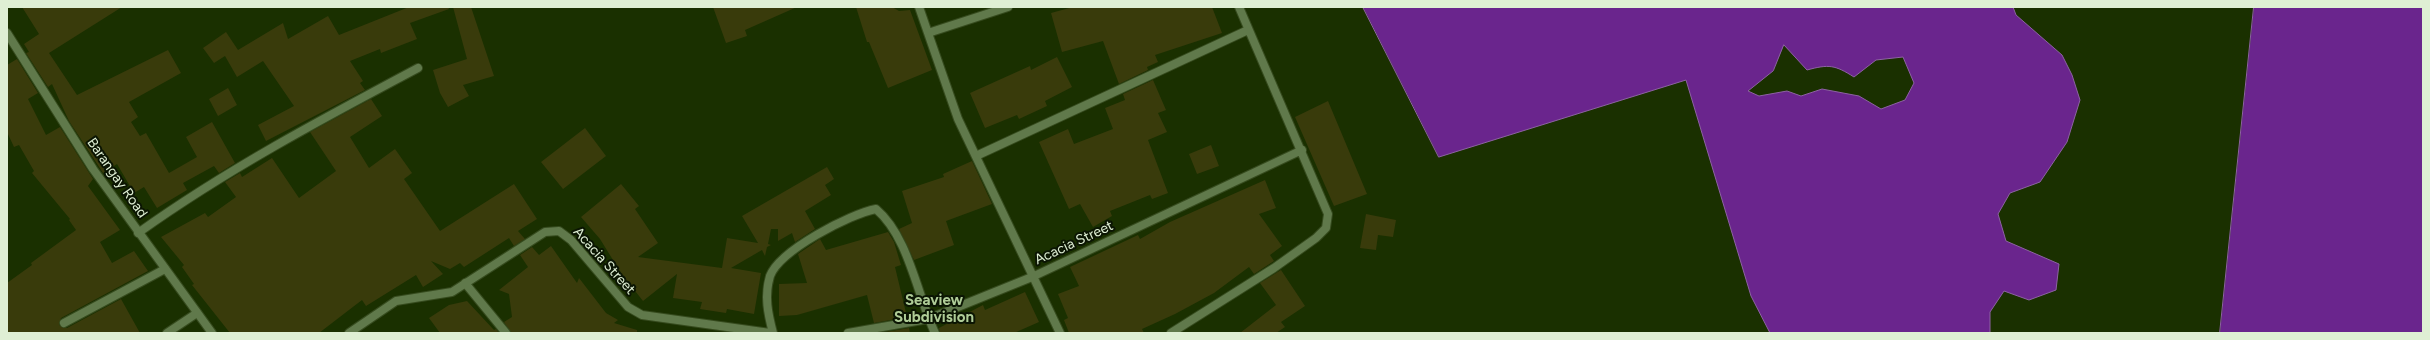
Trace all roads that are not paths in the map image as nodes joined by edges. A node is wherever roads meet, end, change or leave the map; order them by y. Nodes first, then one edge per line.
1 (919, 7) edge
2 (1008, 7) edge
3 (1239, 7) edge
4 (1248, 30) junction
5 (7, 33) edge
6 (928, 33) junction
7 (418, 68) dead end
8 (1302, 150) junction
9 (976, 156) junction
10 (138, 232) junction
11 (165, 269) junction
12 (1032, 277) junction
13 (465, 283) junction
14 (197, 312) junction
15 (928, 319) junction
16 (64, 324) dead end
17 (167, 333) edge
18 (212, 333) edge
19 (349, 333) edge
20 (506, 333) edge
21 (770, 333) edge
22 (773, 333) edge
23 (848, 333) edge
24 (935, 333) edge
25 (1060, 333) edge
26 (1171, 333) edge

1 - 6 street
2 - 6 street
3 - 4 street
4 - 8 street
4 - 9 street
5 - 10 street, Barangay Road
6 - 9 street
7 - 10 street
8 - 12 street, Acacia Street
8 - 26 street
9 - 12 street
10 - 11 street, Barangay Road
11 - 14 street, Barangay Road
11 - 16 street
12 - 15 street, Acacia Street
12 - 25 street
13 - 19 street, Acacia Street
13 - 20 street
13 - 21 street, Acacia Street
14 - 17 street
14 - 18 street, Barangay Road
15 - 22 street
15 - 23 street, Acacia Street
15 - 24 street

